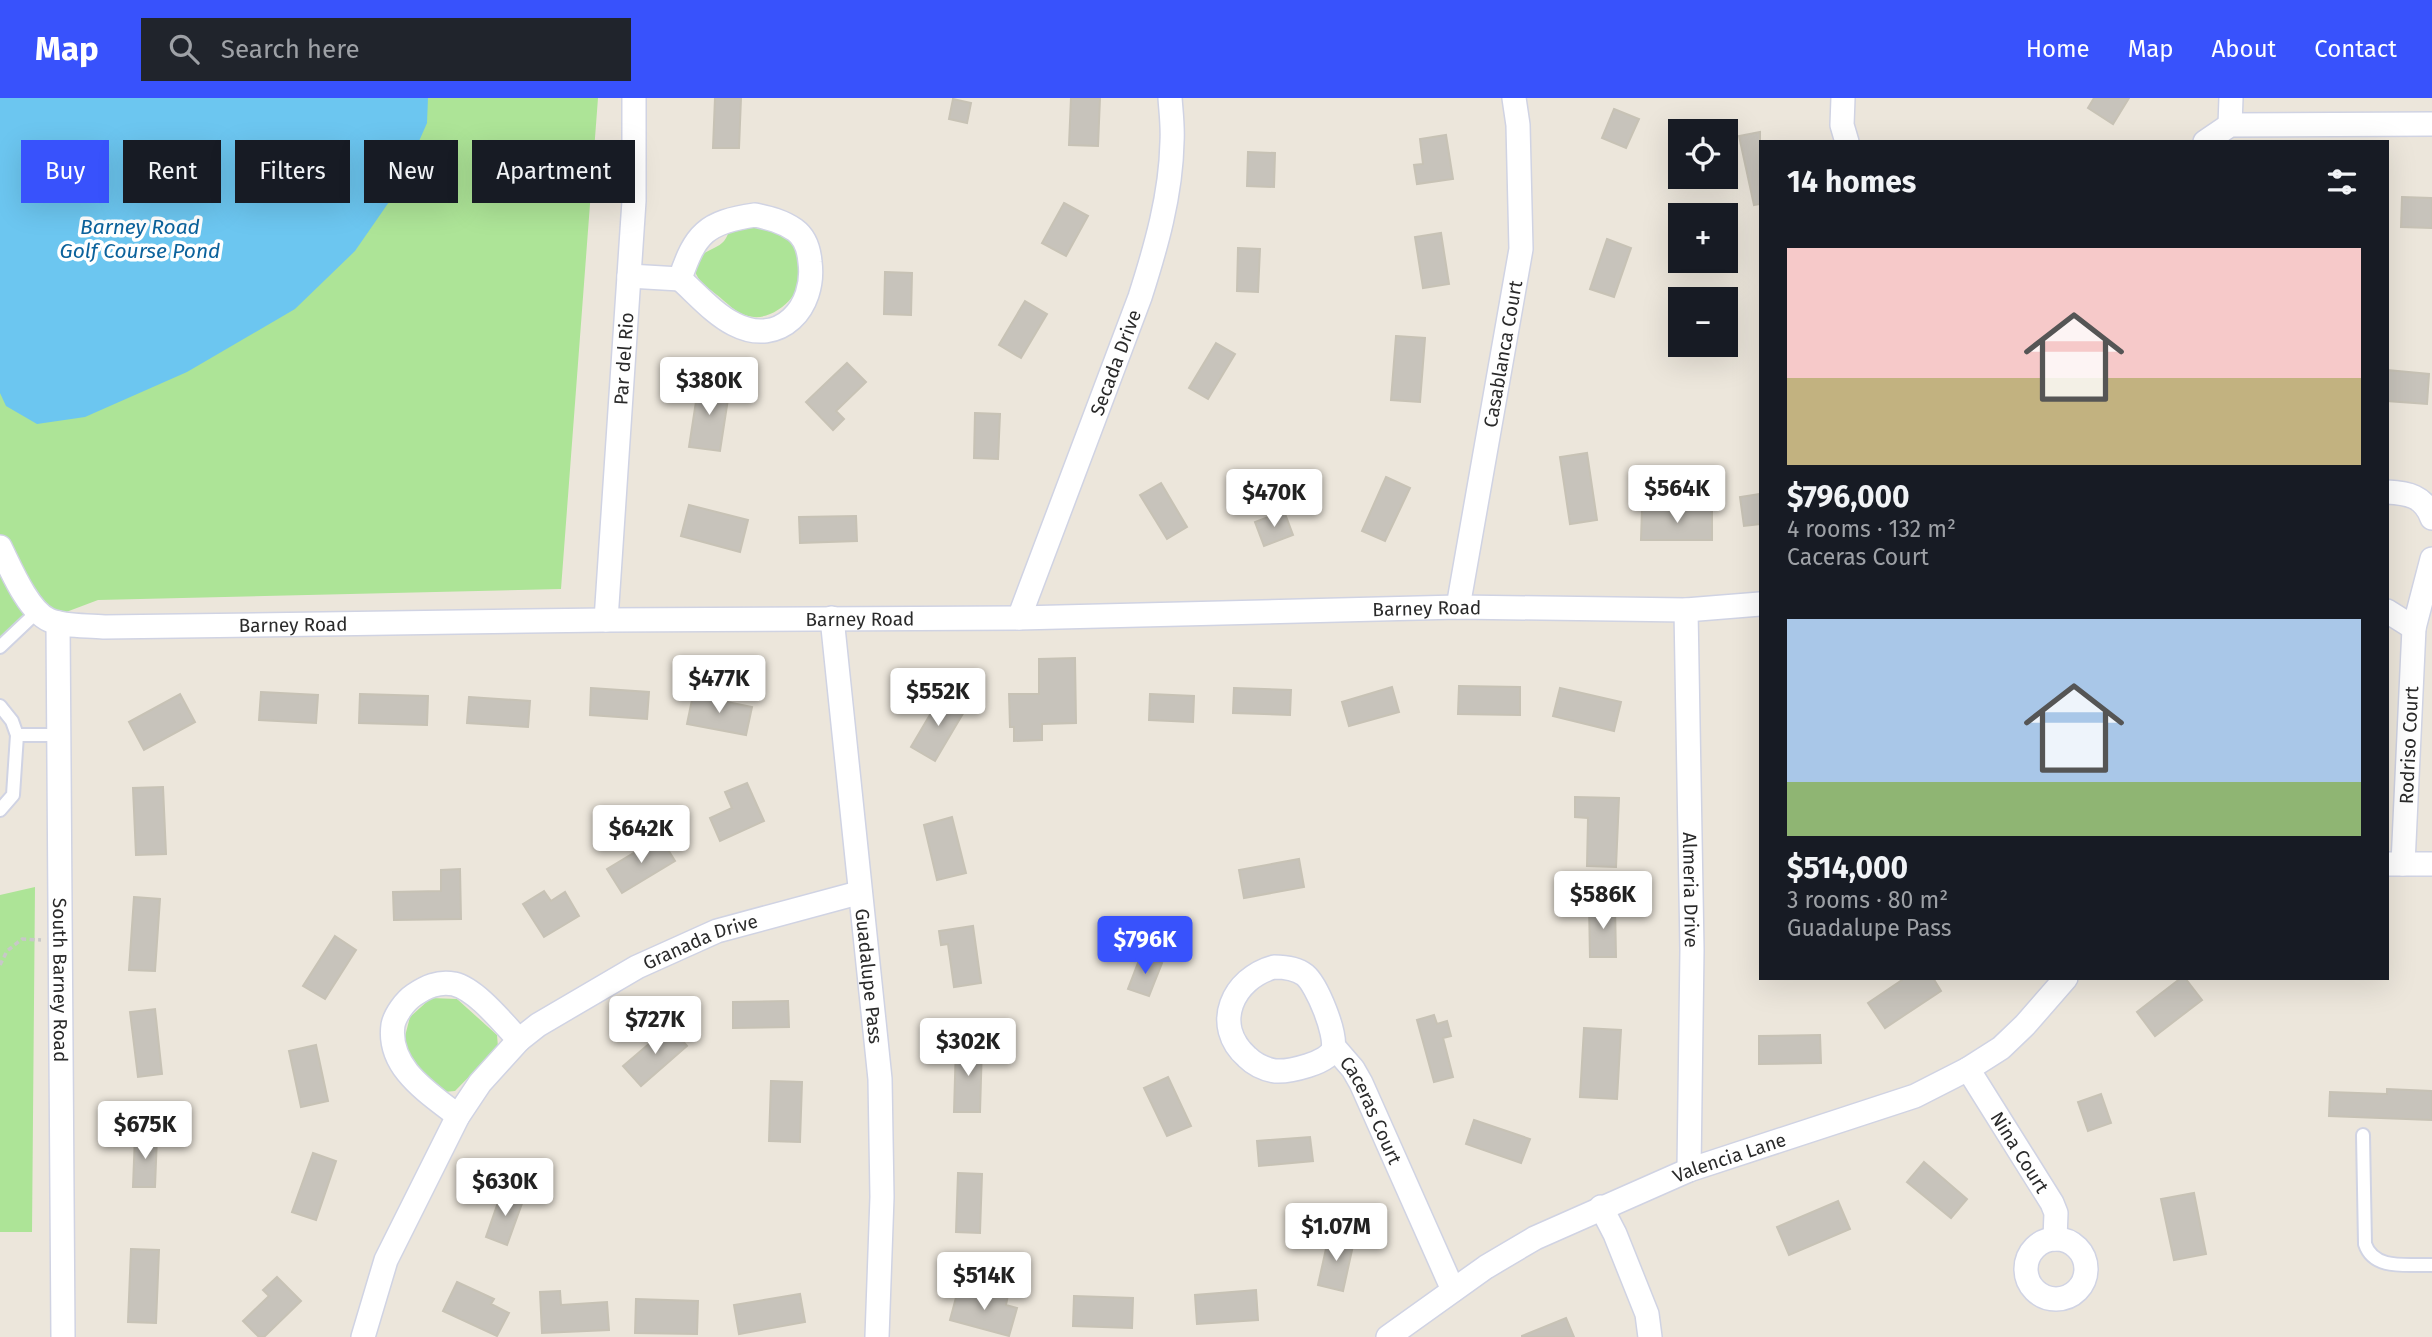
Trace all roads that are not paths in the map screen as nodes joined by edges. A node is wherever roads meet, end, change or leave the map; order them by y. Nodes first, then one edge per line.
1 (634, 98) edge
2 (1170, 98) edge
3 (1514, 98) edge
4 (1843, 98) edge
5 (2231, 98) edge
6 (2432, 124) edge
7 (2230, 125) junction
8 (1846, 140) edge
9 (2208, 140) edge
10 (629, 276) junction
11 (680, 279) junction
12 (2389, 492) edge
13 (2432, 518) edge
14 (0, 547) edge
15 (2432, 559) edge
16 (1759, 604) edge
17 (1458, 607) junction
18 (1686, 610) junction
19 (2389, 612) edge
20 (48, 617) junction
21 (832, 618) junction
22 (1019, 618) junction
23 (606, 620) junction
24 (2414, 628) junction
25 (0, 647) edge
26 (0, 706) edge
27 (17, 735) junction
28 (59, 735) junction
29 (0, 810) edge
30 (2395, 864) edge
31 (2432, 864) edge
32 (859, 893) junction
33 (2064, 980) edge
34 (519, 1040) junction
35 (1334, 1047) junction
36 (1968, 1069) junction
37 (458, 1116) junction
38 (2363, 1135) dead end
39 (1689, 1170) junction
40 (1601, 1207) junction
41 (2055, 1239) dead end
42 (2432, 1265) edge
43 (1453, 1290) junction
44 (64, 1337) edge
45 (363, 1337) edge
46 (877, 1337) edge
47 (1388, 1337) edge
48 (1650, 1337) edge

1 - 10 street, Par del Rio
2 - 22 street, Secada Drive
3 - 17 street, Casablanca Court
4 - 8 street
5 - 7 street
6 - 7 street
7 - 9 street
10 - 11 street
10 - 23 street, Par del Rio
11 - 11 street
12 - 13 street
14 - 20 street
15 - 24 street, Rodriso Court
16 - 18 street, Barney Road
17 - 18 street, Barney Road
17 - 22 street, Barney Road
18 - 39 street, Almeria Drive
19 - 24 street
20 - 23 street, Barney Road
20 - 25 lane
20 - 28 street, South Barney Road
21 - 22 street, Barney Road
21 - 23 street, Barney Road
21 - 32 street, Guadalupe Pass
24 - 30 street, Rodriso Court
26 - 27 lane
27 - 28 lane
27 - 29 lane
28 - 44 street, South Barney Road
30 - 31 street
32 - 34 street, Granada Drive
32 - 46 street, Guadalupe Pass
33 - 36 street, Valencia Lane
34 - 37 street, Granada Drive
34 - 37 street
35 - 35 street, Caceras Court
35 - 43 street, Caceras Court
36 - 39 street, Valencia Lane
36 - 41 street, Nina Court
37 - 45 street, Granada Drive
38 - 42 lane
39 - 40 street, Valencia Lane
40 - 43 street, Valencia Lane
40 - 48 street
43 - 47 street, Valencia Lane

